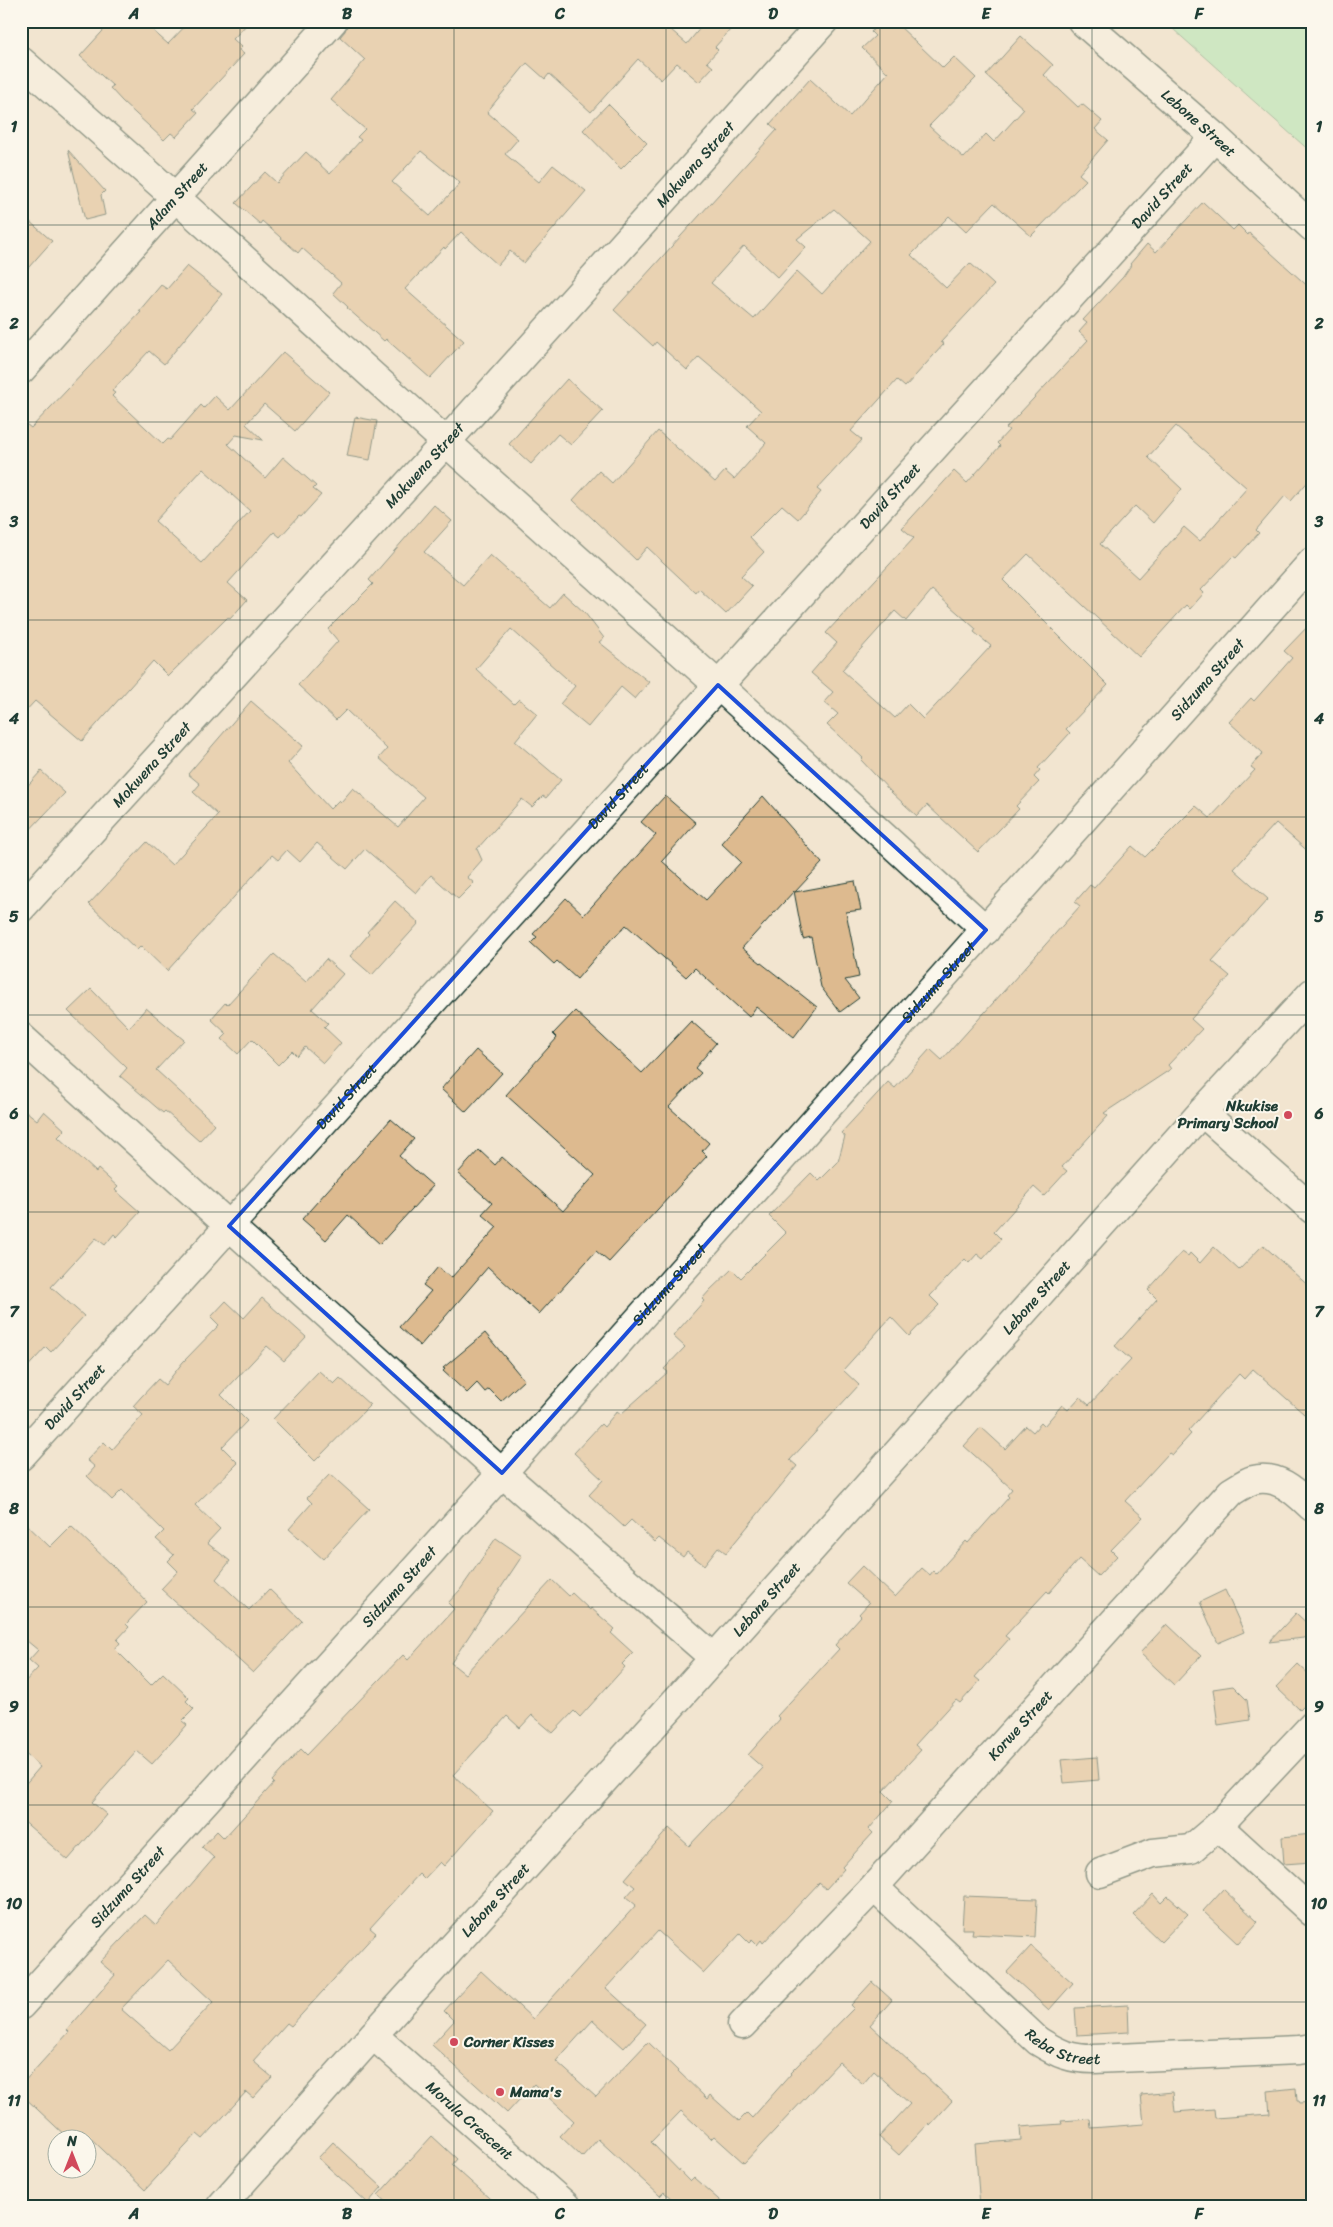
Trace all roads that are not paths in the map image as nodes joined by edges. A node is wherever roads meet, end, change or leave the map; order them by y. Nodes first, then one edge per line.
1 (333, 21) edge
2 (824, 21) edge
3 (1082, 21) edge
4 (21, 61) edge
5 (1215, 137) junction
6 (175, 197) junction
7 (1312, 227) edge
8 (21, 370) edge
9 (446, 442) junction
10 (1312, 562) edge
11 (718, 685) junction
12 (21, 908) edge
13 (986, 930) junction
14 (1312, 993) edge
15 (21, 1037) edge
16 (1202, 1112) junction
17 (1312, 1209) edge
18 (229, 1226) junction
19 (21, 1456) edge
20 (502, 1472) junction
21 (1312, 1507) edge
22 (713, 1657) junction
23 (1312, 1726) edge
24 (1218, 1826) junction
25 (1100, 1873) dead end
26 (874, 1886) junction
27 (1312, 1912) edge
28 (21, 2005) edge
29 (742, 2025) dead end
30 (373, 2035) junction
31 (1312, 2048) edge
32 (221, 2206) edge
33 (566, 2206) edge

1 - 6 street, Adam Street
2 - 9 street, Mokwena Street
3 - 5 street, Lebone Street
4 - 6 street
5 - 7 street, Lebone Street
5 - 11 street, David Street
6 - 8 street, Adam Street
6 - 9 street
9 - 11 street
9 - 12 street, Mokwena Street
10 - 13 street, Sidzuma Street
11 - 13 street
11 - 18 street, David Street
13 - 20 street, Sidzuma Street
14 - 16 street, Lebone Street
15 - 18 street
16 - 17 street
16 - 22 street, Lebone Street
18 - 19 street, David Street
18 - 20 street
20 - 22 street
20 - 28 street, Sidzuma Street
21 - 26 street, Korwe Street
22 - 30 street, Lebone Street
23 - 24 street
24 - 25 street
24 - 27 street
26 - 29 street, Korwe Street
26 - 31 street, Reba Street
30 - 32 street, Lebone Street
30 - 33 street, Morula Crescent

